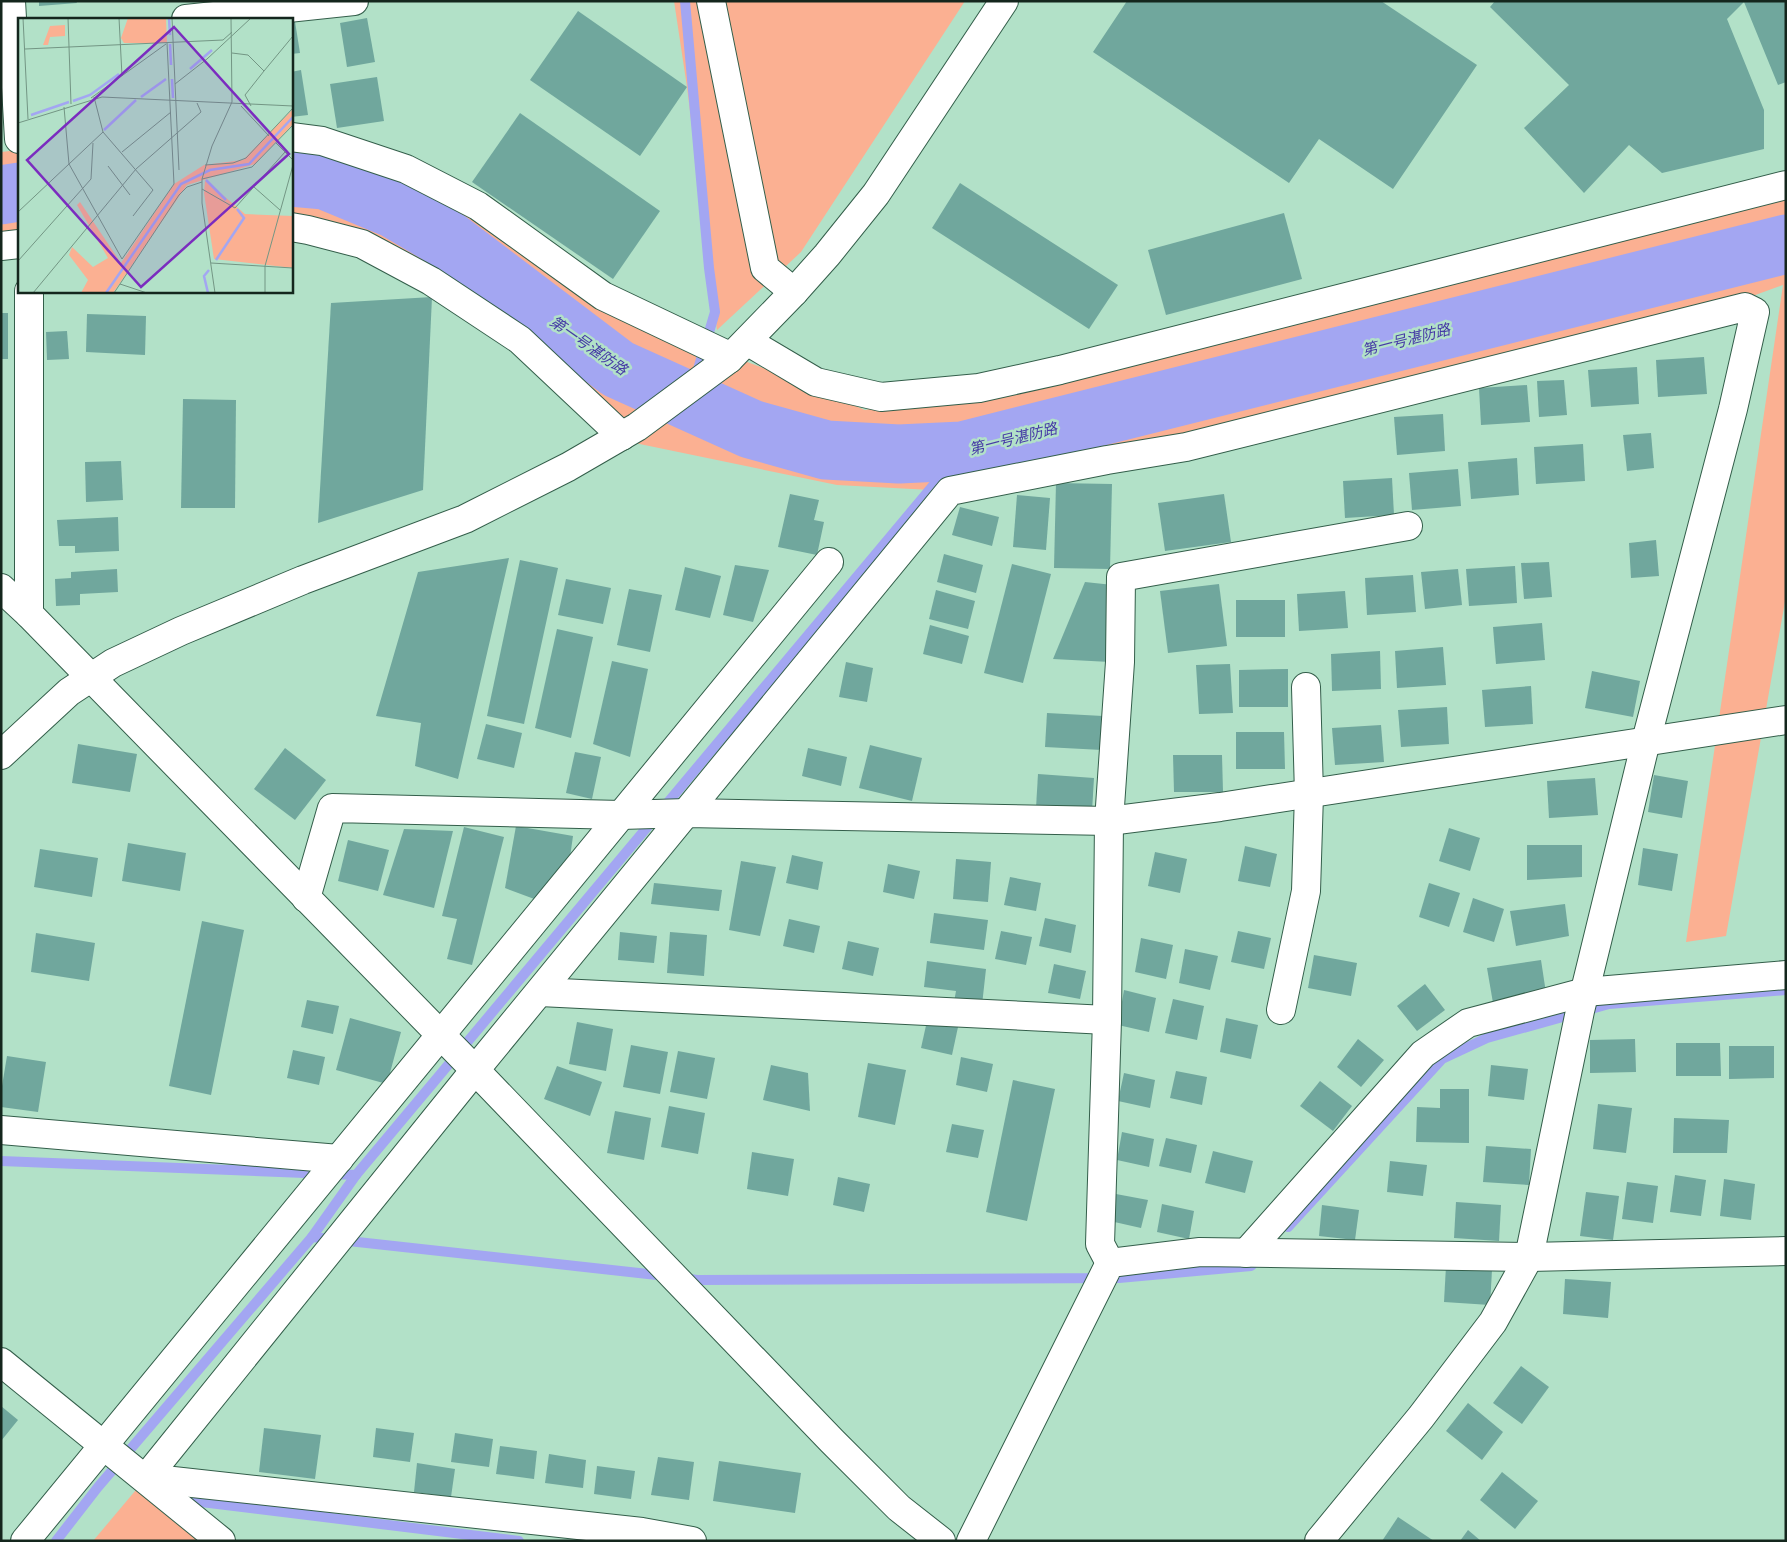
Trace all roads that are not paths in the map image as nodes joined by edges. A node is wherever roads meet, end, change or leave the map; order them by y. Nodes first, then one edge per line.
1 (11, 1) edge
2 (354, 1) edge
3 (711, 1) edge
4 (1004, 1) edge
5 (195, 18) edge
6 (16, 36) edge
7 (18, 105) edge
8 (292, 137) edge
9 (18, 150) edge
10 (1, 152) edge
11 (1786, 185) edge
12 (292, 227) edge
13 (18, 244) edge
14 (1, 246) edge
15 (30, 292) edge
16 (794, 292) junction
17 (738, 350) junction
18 (630, 432) junction
19 (1408, 526) dead end
20 (828, 562) dead end
21 (1, 588) edge
22 (29, 614) junction
23 (90, 677) junction
24 (1306, 687) dead end
25 (1786, 720) edge
26 (1646, 741) junction
27 (1, 755) edge
28 (1308, 794) junction
29 (685, 813) junction
30 (626, 815) junction
31 (1109, 821) junction
32 (306, 898) junction
33 (1786, 974) edge
34 (540, 992) junction
35 (1585, 992) junction
36 (1282, 1010) dead end
37 (1107, 1020) junction
38 (441, 1035) junction
39 (475, 1070) junction
40 (1, 1130) edge
41 (339, 1160) junction
42 (1786, 1251) edge
43 (1246, 1253) junction
44 (1529, 1257) junction
45 (1110, 1263) junction
46 (1, 1362) edge
47 (103, 1445) junction
48 (146, 1478) junction
49 (639, 1536) edge
50 (25, 1541) edge
51 (221, 1541) edge
52 (692, 1541) edge
53 (941, 1541) edge
54 (971, 1541) edge
55 (1319, 1541) edge

1 - 6 street
2 - 5 street
3 - 16 street
4 - 16 street
6 - 7 street
8 - 17 street
9 - 10 street
11 - 17 street
12 - 18 street
13 - 14 street
15 - 22 street
16 - 17 street
17 - 18 street
18 - 23 street
19 - 31 street
20 - 30 street
21 - 22 street
22 - 23 street
23 - 27 street
23 - 32 street
24 - 28 street
25 - 26 street
26 - 28 street
26 - 29 street
26 - 35 street
28 - 31 street
28 - 36 street
29 - 30 street
29 - 31 street
29 - 34 street
30 - 32 street
30 - 38 street
31 - 37 street
32 - 38 street
33 - 35 street
34 - 37 street
34 - 39 street
35 - 43 street
35 - 44 street
37 - 45 street
38 - 39 street
38 - 41 street
39 - 48 street
39 - 53 street
40 - 41 street
41 - 47 street
42 - 44 street
43 - 44 street
43 - 45 street
44 - 55 street
45 - 54 street
46 - 47 street
47 - 48 street
47 - 50 street
48 - 49 street
48 - 51 street
49 - 52 street

